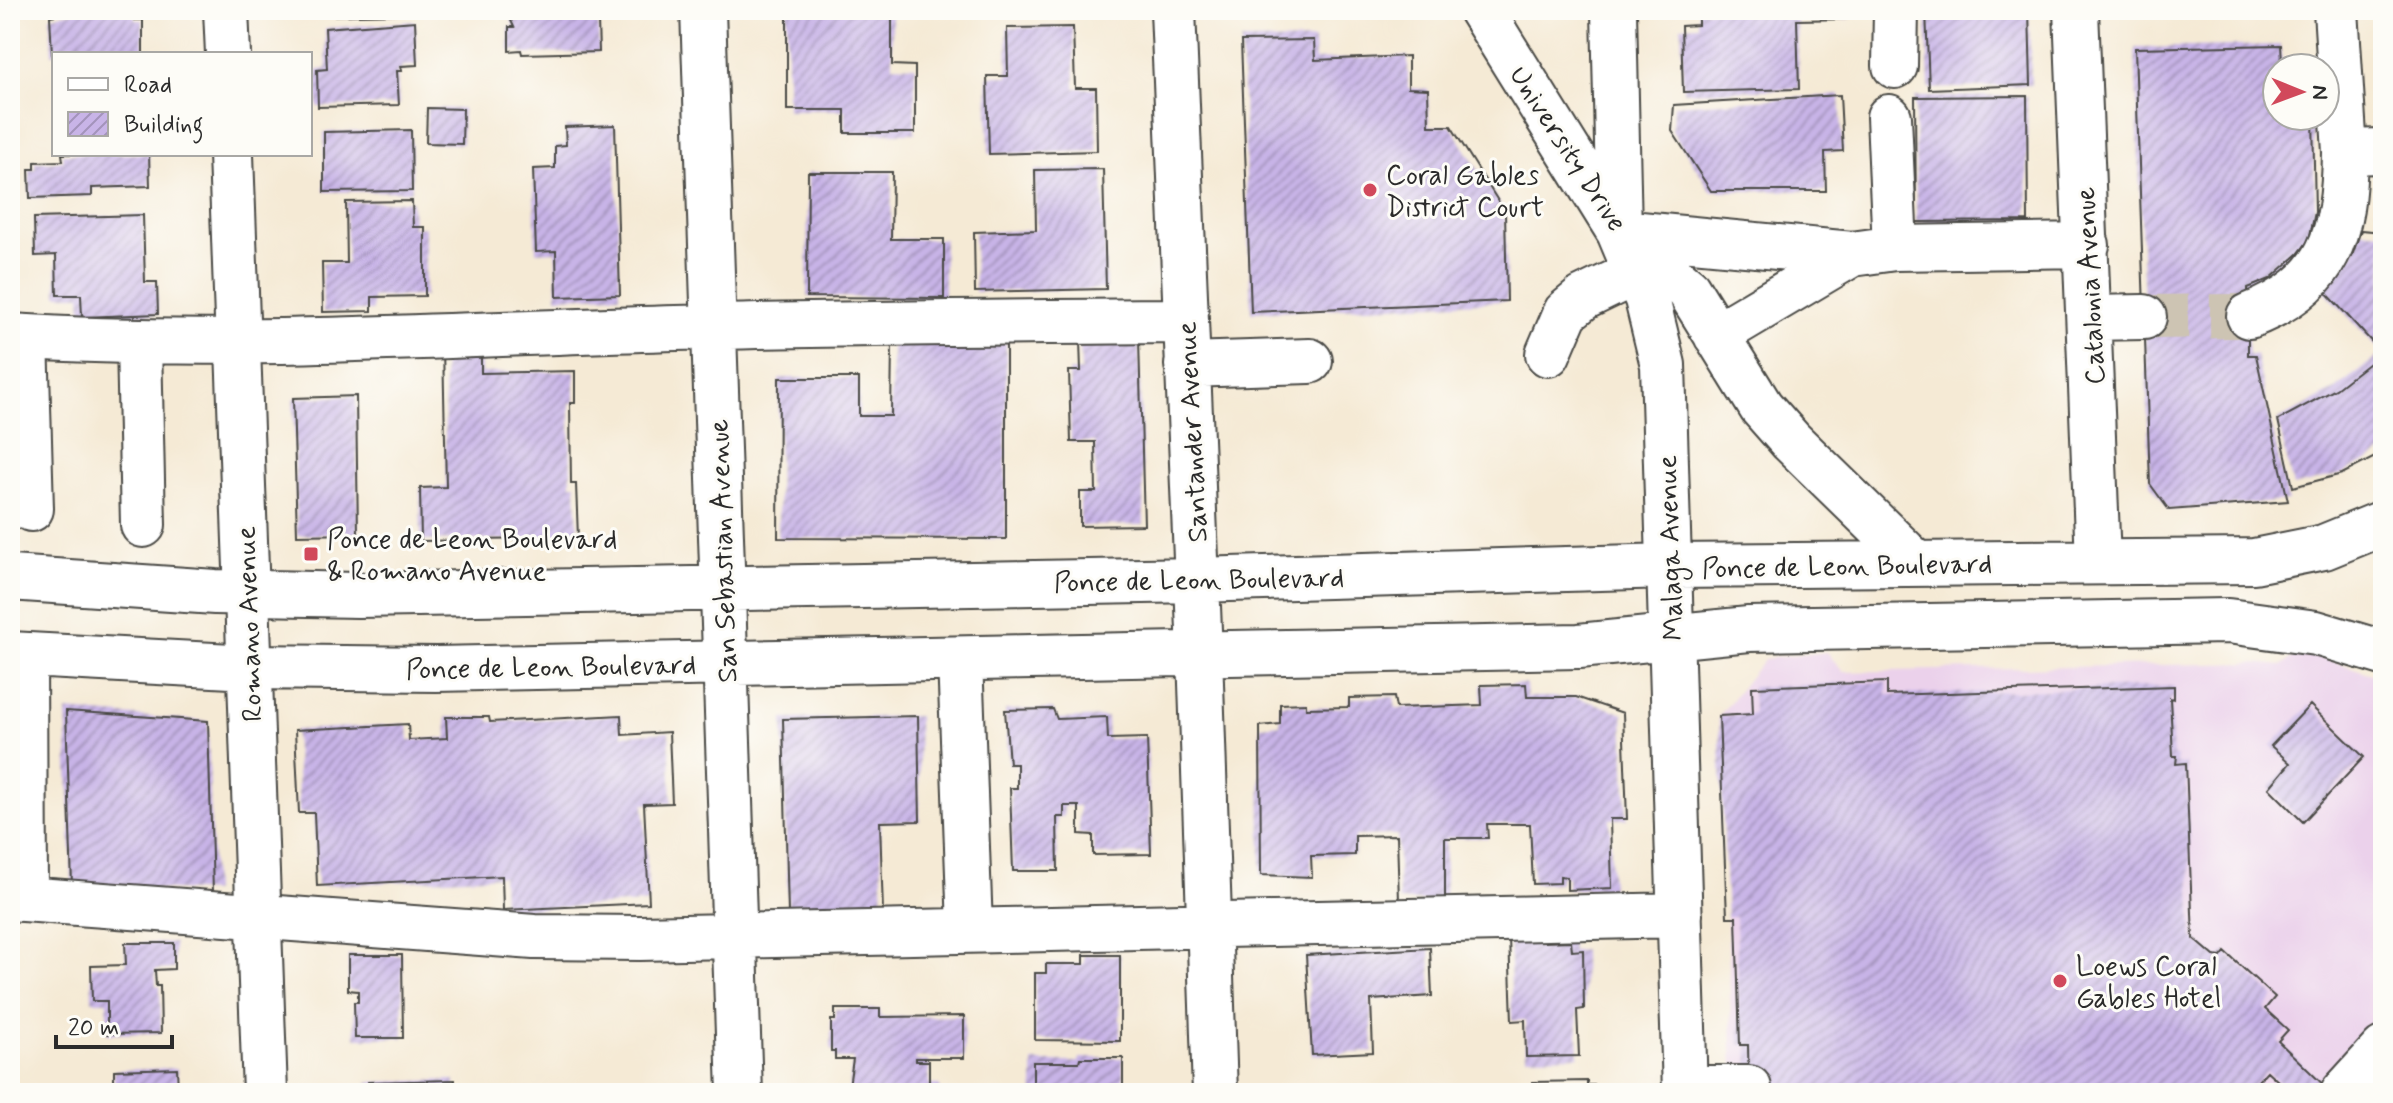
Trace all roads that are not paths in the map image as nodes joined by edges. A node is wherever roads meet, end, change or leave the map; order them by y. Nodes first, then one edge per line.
1 (226, 10) edge
2 (703, 10) edge
3 (1173, 10) edge
4 (1481, 10) edge
5 (1614, 10) edge
6 (1896, 10) edge
7 (2076, 10) edge
8 (2336, 10) edge
9 (228, 52) edge
10 (1895, 66) dead end
11 (1889, 117) dead end
12 (2364, 152) edge
13 (231, 156) edge
14 (1619, 232) junction
15 (2087, 245) junction
16 (1895, 248) junction
17 (1852, 254) junction
18 (1637, 272) junction
19 (2249, 316) tunnel mouth
20 (2144, 317) tunnel mouth
21 (2090, 318) junction
22 (1186, 321) junction
23 (714, 327) junction
24 (1716, 335) junction
25 (18, 336) edge
26 (139, 343) junction
27 (238, 344) junction
28 (1548, 354) dead end
29 (1310, 361) dead end
30 (1187, 365) junction
31 (31, 509) dead end
32 (2383, 523) edge
33 (143, 525) dead end
34 (2098, 562) junction
35 (1917, 564) junction
36 (1669, 566) junction
37 (10, 578) edge
38 (1197, 580) junction
39 (723, 589) junction
40 (247, 592) junction
41 (1671, 636) junction
42 (2383, 653) edge
43 (17, 654) edge
44 (1200, 654) junction
45 (960, 659) junction
46 (725, 663) junction
47 (250, 667) junction
48 (17, 899) edge
49 (1680, 915) junction
50 (258, 916) junction
51 (1209, 927) junction
52 (970, 928) junction
53 (735, 935) junction
54 (2383, 1049) edge
55 (1749, 1088) dead end
56 (1685, 1091) edge
57 (265, 1093) edge
58 (740, 1093) edge
59 (1215, 1093) edge
60 (2343, 1093) edge

1 - 9 street
2 - 23 street, San Sebastian Avenue
3 - 22 street, Santander Avenue
4 - 14 street, University Drive
5 - 14 street, Malaga Avenue
6 - 10 street
7 - 15 street, Catalonia Avenue
8 - 12 street
11 - 16 street
12 - 19 street
13 - 27 street, Romano Avenue
14 - 17 street
14 - 18 street, Malaga Avenue
14 - 24 street, University Drive
15 - 16 street
15 - 21 street, Catalonia Avenue
16 - 17 street
17 - 24 street
18 - 28 street
18 - 36 street, Malaga Avenue
20 - 21 street
21 - 34 street, Catalonia Avenue
22 - 23 street
22 - 30 street, Santander Avenue
23 - 27 street
23 - 39 street, San Sebastian Avenue
24 - 35 street, University Drive
25 - 26 street
25 - 31 street
26 - 27 street
26 - 33 street
27 - 40 street, Romano Avenue
29 - 30 street
30 - 38 street, Santander Avenue
32 - 34 street, Ponce de Leon Boulevard
34 - 35 street, Ponce de Leon Boulevard
35 - 36 street, Ponce de Leon Boulevard
36 - 38 street, Ponce de Leon Boulevard
36 - 41 street, Malaga Avenue
37 - 40 street, Ponce de Leon Boulevard
38 - 39 street, Ponce de Leon Boulevard
38 - 44 street, Santander Avenue
39 - 40 street, Ponce de Leon Boulevard
39 - 46 street, San Sebastian Avenue
40 - 47 street, Romano Avenue
41 - 42 street, Ponce de Leon Boulevard
41 - 44 street, Ponce de Leon Boulevard
41 - 49 street, Malaga Avenue
43 - 47 street, Ponce de Leon Boulevard
43 - 48 street
44 - 45 street, Ponce de Leon Boulevard
44 - 51 street, Santander Avenue
45 - 46 street, Ponce de Leon Boulevard
45 - 52 street
46 - 47 street, Ponce de Leon Boulevard
46 - 53 street, San Sebastian Avenue
47 - 50 street, Romano Avenue
48 - 50 street
49 - 51 street
49 - 56 street, Malaga Avenue
50 - 53 street
50 - 57 street, Romano Avenue
51 - 52 street
51 - 59 street, Santander Avenue
52 - 53 street
53 - 58 street, San Sebastian Avenue
54 - 60 street
55 - 56 street

